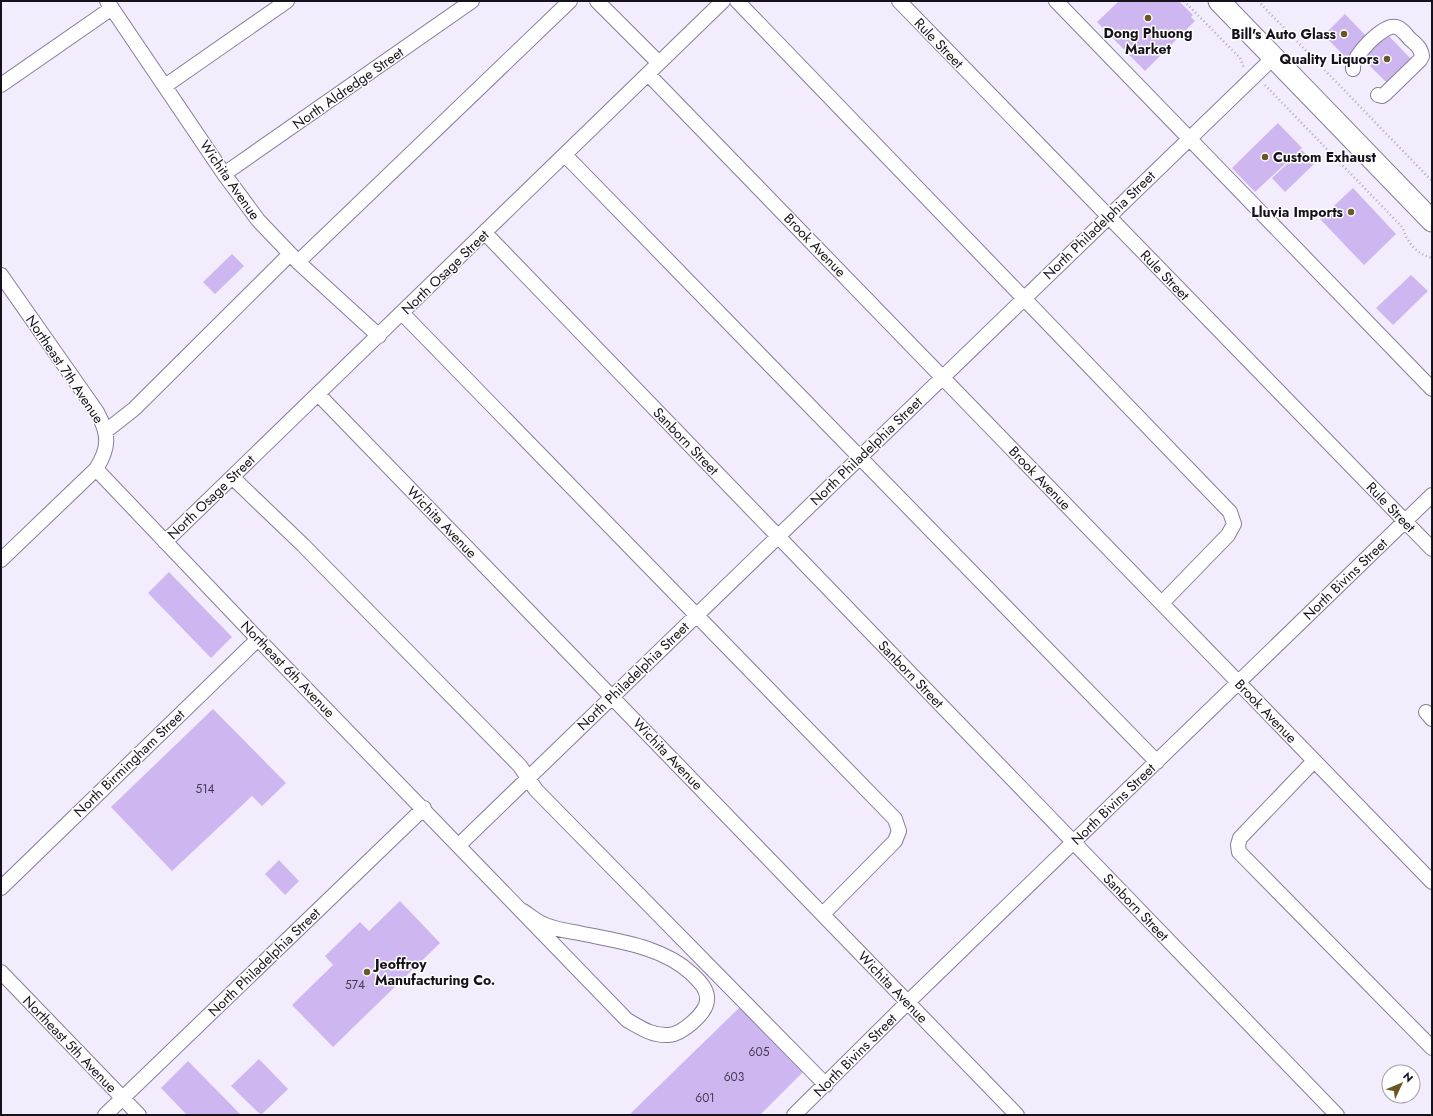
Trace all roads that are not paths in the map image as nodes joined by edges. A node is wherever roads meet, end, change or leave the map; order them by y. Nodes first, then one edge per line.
1 (287, 1) edge
2 (472, 1) edge
3 (570, 1) edge
4 (597, 1) edge
5 (723, 1) edge
6 (737, 1) edge
7 (899, 1) edge
8 (1056, 1) edge
9 (1219, 1) edge
10 (110, 4) edge
11 (1274, 57) junction
12 (659, 63) junction
13 (1353, 69) dead end
14 (648, 74) junction
15 (1, 85) edge
16 (165, 86) junction
17 (1378, 95) dead end
18 (1189, 137) junction
19 (565, 155) junction
20 (224, 174) junction
21 (1108, 217) junction
22 (1432, 221) edge
23 (485, 233) junction
24 (294, 258) junction
25 (1, 275) edge
26 (1025, 297) junction
27 (402, 313) junction
28 (379, 336) junction
29 (943, 377) junction
30 (1432, 390) edge
31 (318, 394) junction
32 (106, 431) junction
33 (860, 456) junction
34 (96, 469) junction
35 (232, 477) junction
36 (1432, 495) edge
37 (1405, 521) junction
38 (778, 536) junction
39 (165, 542) junction
40 (1432, 549) edge
41 (1, 560) edge
42 (1162, 603) junction
43 (696, 615) junction
44 (258, 639) junction
45 (1238, 682) junction
46 (612, 696) junction
47 (1314, 761) junction
48 (1157, 762) junction
49 (528, 778) junction
50 (424, 808) junction
51 (1074, 842) junction
52 (459, 845) junction
53 (1432, 882) edge
54 (1, 888) edge
55 (523, 911) junction
56 (823, 914) junction
57 (1, 972) edge
58 (908, 1003) junction
59 (1432, 1048) edge
60 (826, 1085) junction
61 (123, 1098) junction
62 (105, 1115) edge
63 (139, 1115) edge
64 (794, 1115) edge
65 (1017, 1115) edge
66 (1336, 1115) edge

1 - 16 street
2 - 20 street, North Aldredge Street
3 - 24 street
4 - 12 street
5 - 12 street, North Osage Street
6 - 26 street
7 - 21 street, Rule Street
8 - 18 street
9 - 11 highway
10 - 15 street
10 - 16 street, Wichita Avenue
11 - 18 street, North Philadelphia Street
11 - 22 highway
12 - 14 street, North Osage Street
13 - 17 street
14 - 19 street, North Osage Street
14 - 29 street, Brook Avenue
16 - 20 street, Wichita Avenue
18 - 21 street, North Philadelphia Street
18 - 30 street
19 - 23 street, North Osage Street
19 - 33 street
20 - 24 street, Wichita Avenue
21 - 26 street, North Philadelphia Street
21 - 37 street, Rule Street
23 - 27 street, North Osage Street
23 - 38 street, Sanborn Street
24 - 28 street, Wichita Avenue
24 - 32 street
25 - 32 street, Northeast 7th Avenue
26 - 29 street, North Philadelphia Street
26 - 42 street
27 - 28 street, North Osage Street
27 - 43 street
28 - 31 street, North Osage Street
29 - 33 street, North Philadelphia Street
29 - 42 street, Brook Avenue
31 - 35 street, North Osage Street
31 - 46 street, Wichita Avenue
32 - 34 street, Northeast 7th Avenue
33 - 38 street, North Philadelphia Street
33 - 48 street
34 - 39 street, Northeast 6th Avenue
34 - 41 street
35 - 39 street, North Osage Street
35 - 49 street
36 - 37 street, North Bivins Street
37 - 40 street, Rule Street
37 - 45 street, North Bivins Street
38 - 43 street, North Philadelphia Street
38 - 51 street, Sanborn Street
39 - 44 street, Northeast 6th Avenue
42 - 45 street, Brook Avenue
43 - 46 street, North Philadelphia Street
43 - 56 street
44 - 50 street, Northeast 6th Avenue
44 - 54 street, North Birmingham Street
45 - 47 street, Brook Avenue
45 - 48 street, North Bivins Street
46 - 49 street, North Philadelphia Street
46 - 56 street, Wichita Avenue
47 - 53 street, Brook Avenue
47 - 59 street
48 - 51 street, North Bivins Street
49 - 52 street, North Philadelphia Street
49 - 60 street
50 - 52 street, Northeast 6th Avenue
50 - 61 street, North Philadelphia Street
51 - 58 street, North Bivins Street
51 - 66 street, Sanborn Street
52 - 55 street, Northeast 6th Avenue
55 - 55 street
56 - 58 street, Wichita Avenue
57 - 61 street, Northeast 5th Avenue
58 - 60 street, North Bivins Street
58 - 65 street, Wichita Avenue
60 - 64 street, North Bivins Street
61 - 62 street, North Philadelphia Street
61 - 63 street, Northeast 5th Avenue

